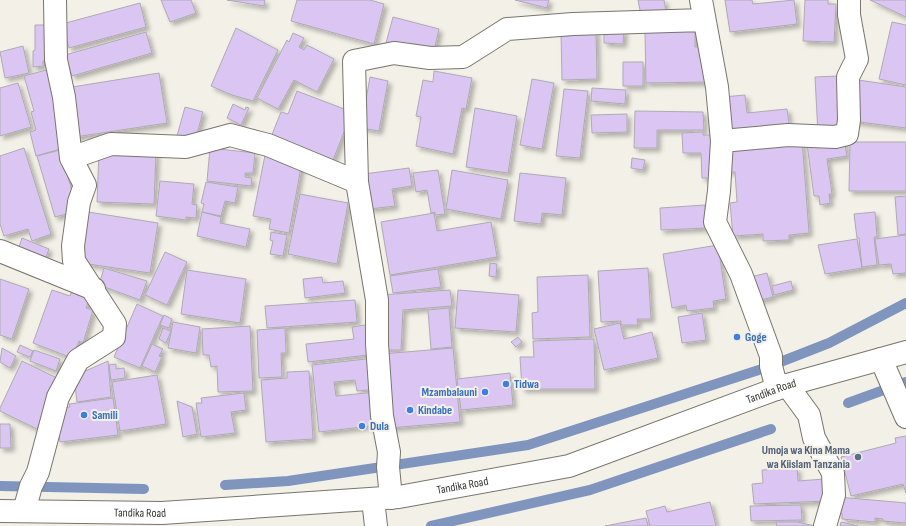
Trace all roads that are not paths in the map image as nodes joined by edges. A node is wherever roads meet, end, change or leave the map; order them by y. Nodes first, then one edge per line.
1 (55, 0) edge
2 (849, 0) edge
3 (703, 10) edge
4 (722, 141) junction
5 (71, 158) junction
6 (357, 182) junction
7 (0, 251) edge
8 (94, 289) junction
9 (906, 352) edge
10 (881, 359) junction
11 (782, 387) junction
12 (906, 416) edge
13 (382, 498) junction
14 (0, 511) edge
15 (24, 511) junction
16 (164, 520) edge
17 (376, 526) edge
18 (825, 526) edge

1 - 5 street
2 - 4 street
3 - 4 street
3 - 6 street
4 - 11 street
5 - 6 street
5 - 8 street
6 - 13 street
7 - 8 street
8 - 15 street
9 - 10 street, Tandika Road
10 - 11 street, Tandika Road
10 - 12 street
11 - 13 street, Tandika Road
11 - 18 street
13 - 16 street, Tandika Road
13 - 17 street
14 - 15 street, Tandika Road
15 - 16 street, Tandika Road

